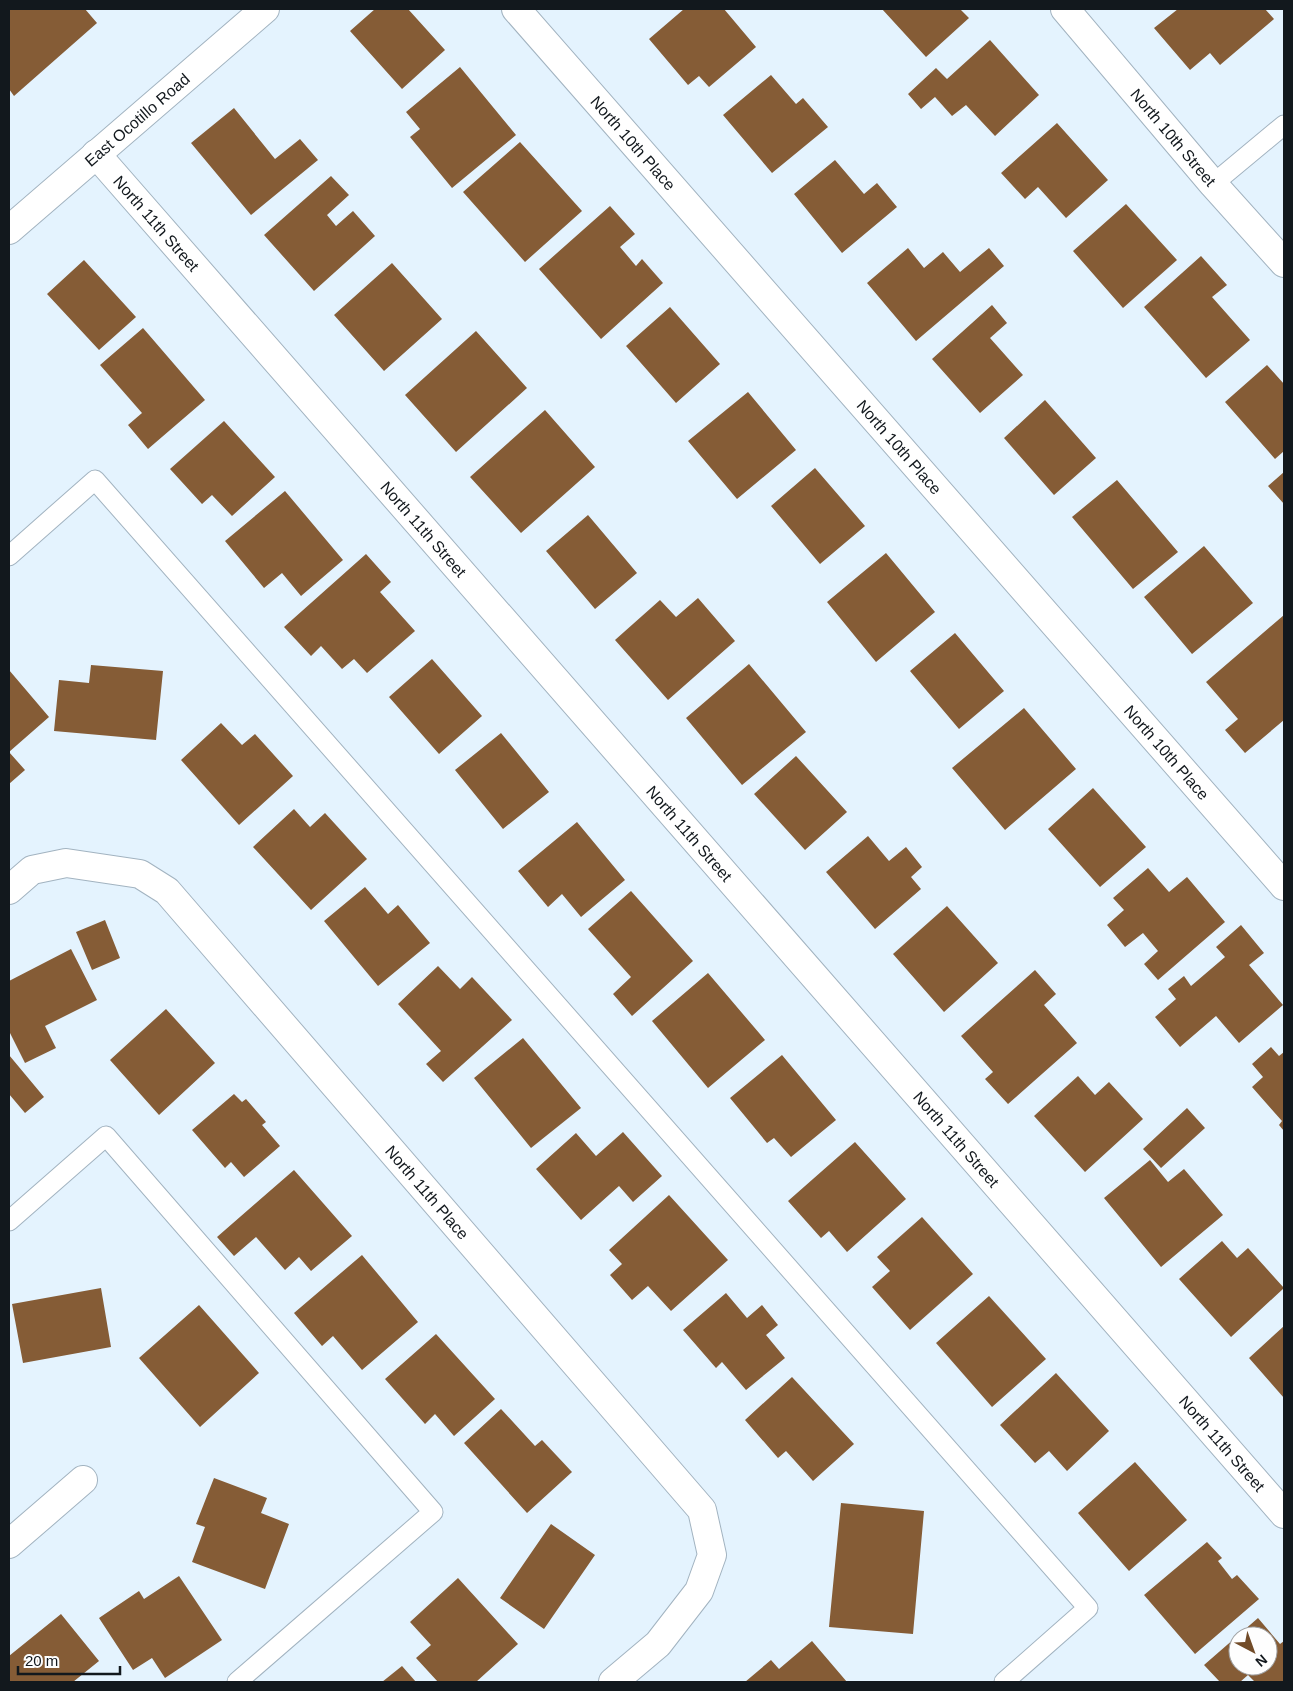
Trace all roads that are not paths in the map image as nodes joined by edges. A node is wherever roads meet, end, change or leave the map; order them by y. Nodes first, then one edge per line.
1 (265, 9) edge
2 (516, 9) edge
3 (1065, 9) edge
4 (1284, 125) edge
5 (96, 154) junction
6 (1213, 184) junction
7 (9, 230) edge
8 (1284, 263) edge
9 (9, 556) edge
10 (1284, 886) edge
11 (9, 890) edge
12 (9, 1220) edge
13 (83, 1480) dead end
14 (1284, 1514) edge
15 (9, 1544) edge
16 (237, 1682) edge
17 (612, 1682) edge
18 (1004, 1682) edge

1 - 5 street, East Ocotillo Road
2 - 10 street, North 10th Place
3 - 6 street, North 10th Street
4 - 6 lane
5 - 7 street, East Ocotillo Road
5 - 14 street, North 11th Street
6 - 8 street, North 10th Street
9 - 18 lane
11 - 17 street, North 11th Place
12 - 16 lane
13 - 15 street

